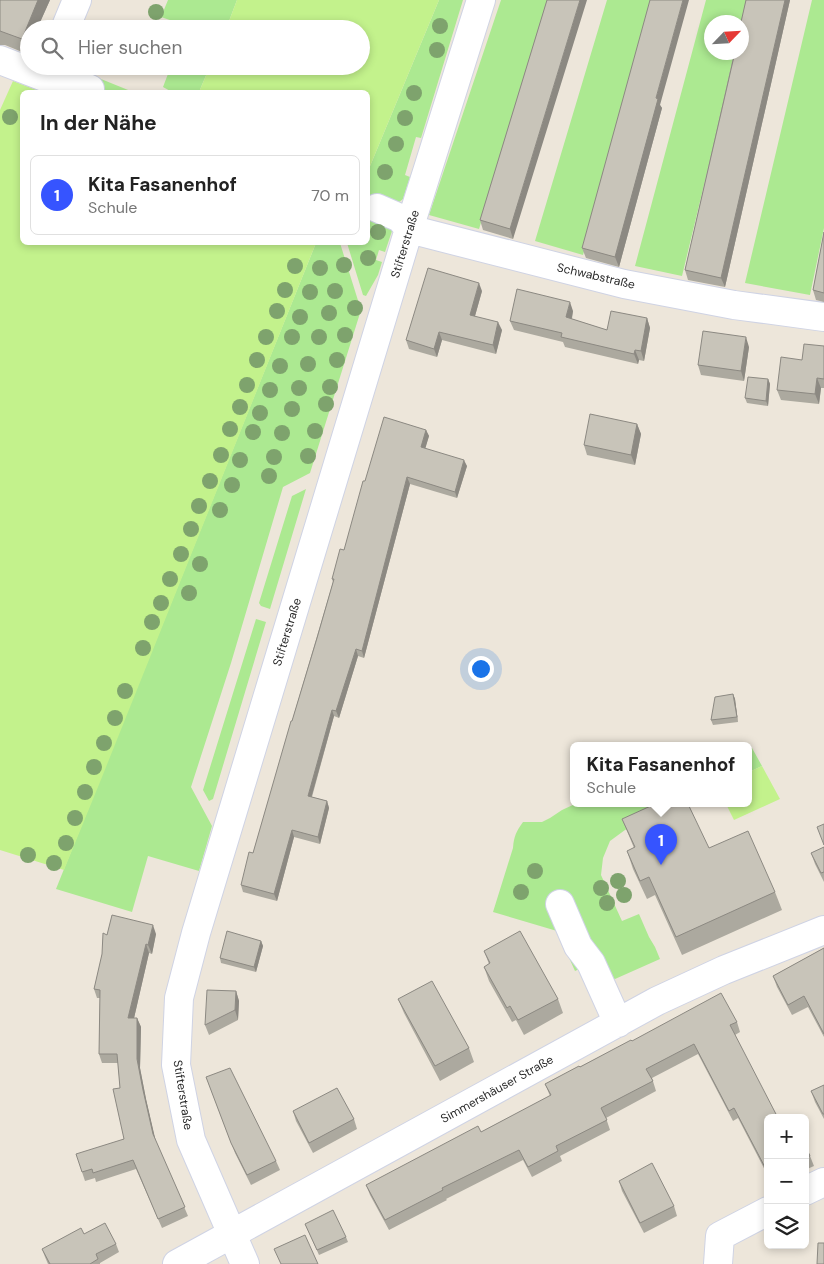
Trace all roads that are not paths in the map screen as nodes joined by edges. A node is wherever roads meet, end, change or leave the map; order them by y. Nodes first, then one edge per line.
1 (77, 0) edge
2 (481, 0) edge
3 (69, 20) edge
4 (3, 69) edge
5 (20, 70) edge
6 (57, 75) edge
7 (90, 89) dead end
8 (377, 208) dead end
9 (409, 229) junction
10 (824, 317) edge
11 (560, 904) dead end
12 (824, 930) edge
13 (618, 1023) junction
14 (824, 1182) edge
15 (809, 1189) edge
16 (764, 1213) edge
17 (232, 1234) junction
18 (177, 1264) edge
19 (245, 1264) edge
20 (718, 1264) edge

1 - 3 street
2 - 9 street, Stifterstraße
4 - 5 street
6 - 7 street
8 - 9 street, Schwabstraße
9 - 10 street, Schwabstraße
9 - 17 street, Stifterstraße
11 - 13 street
12 - 13 street, Simmershäuser Straße
13 - 17 street, Simmershäuser Straße
14 - 15 street
16 - 20 street
17 - 18 street, Simmershäuser Straße
17 - 19 street, Stifterstraße

